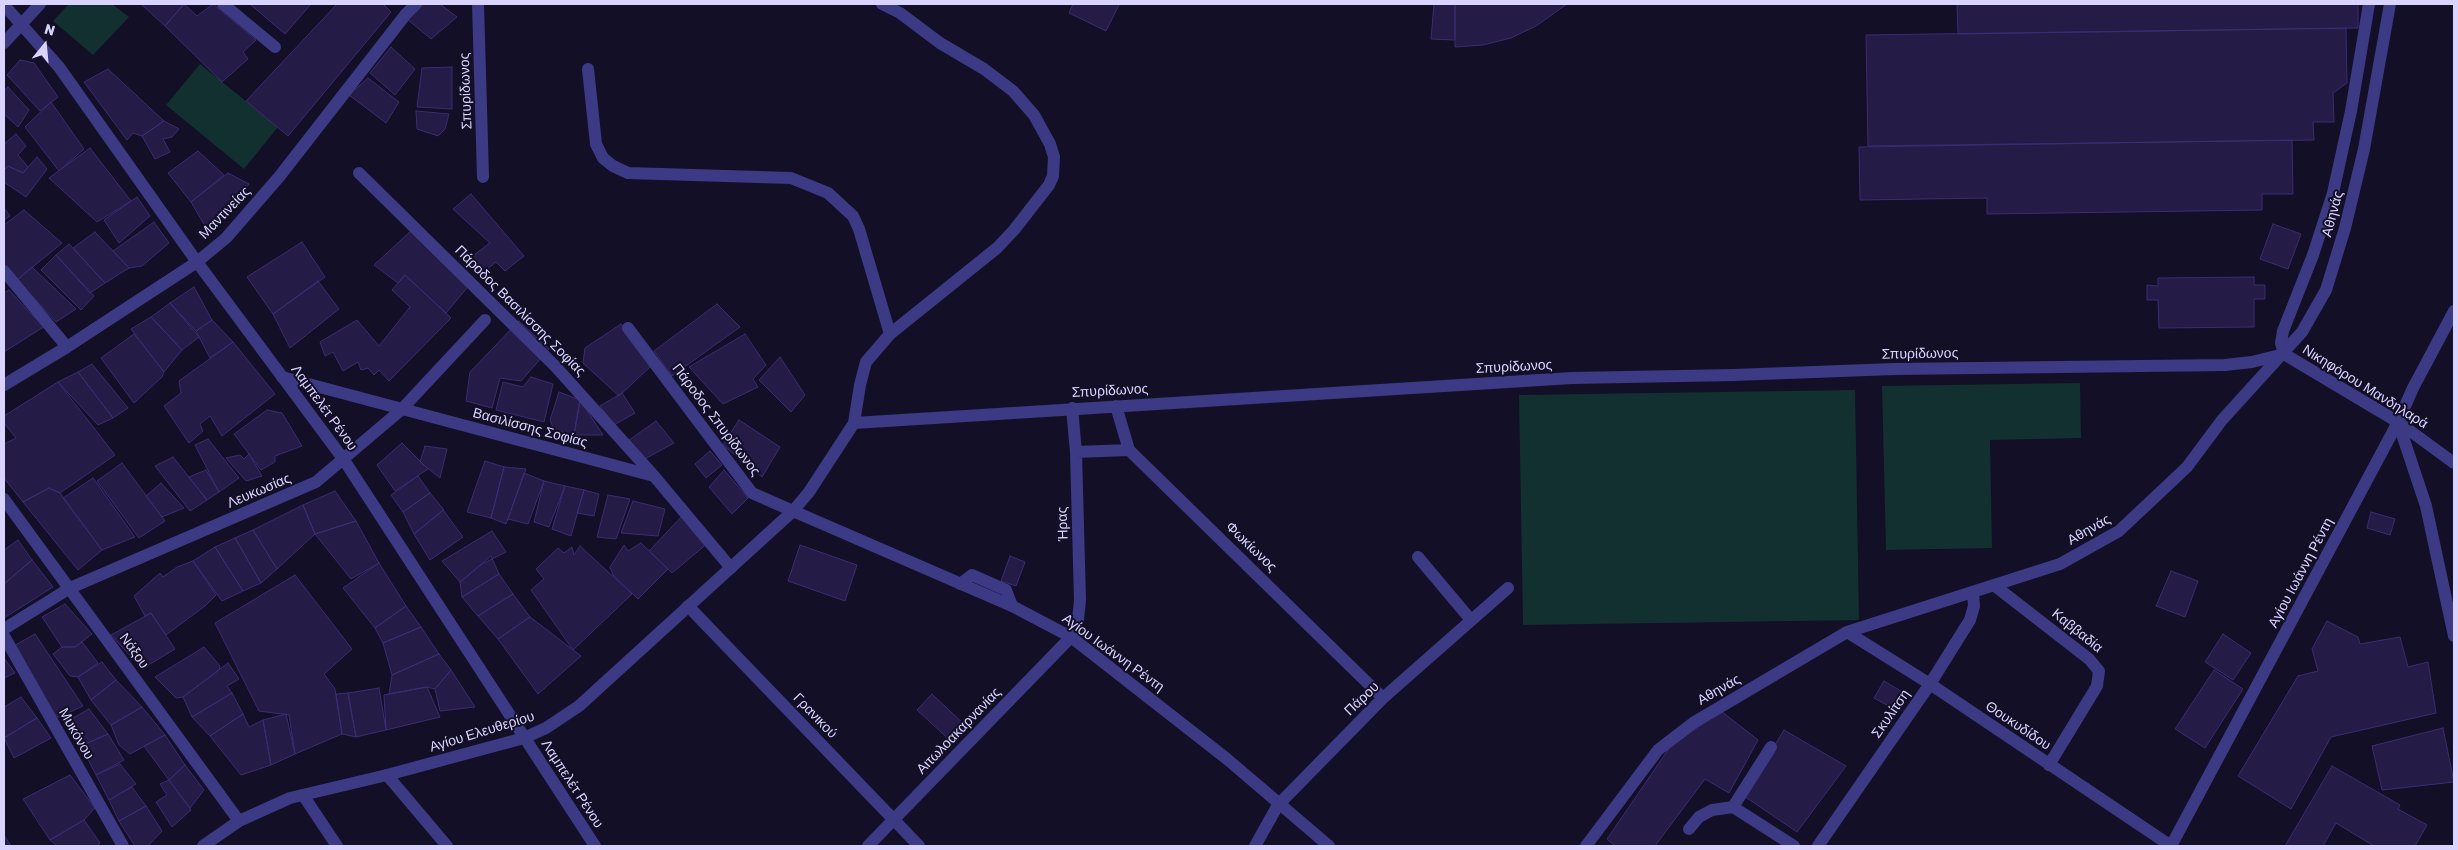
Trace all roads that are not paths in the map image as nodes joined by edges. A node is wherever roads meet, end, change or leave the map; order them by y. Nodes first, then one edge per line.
1 (40, 4) edge
2 (224, 4) edge
3 (416, 4) edge
4 (478, 4) edge
5 (882, 4) edge
6 (2369, 4) edge
7 (2390, 4) edge
8 (4, 5) edge
9 (22, 24) junction
10 (4, 43) edge
11 (275, 47) dead end
12 (588, 69) dead end
13 (359, 173) dead end
14 (483, 177) dead end
15 (197, 262) junction
16 (4, 271) edge
17 (2454, 311) edge
18 (485, 320) dead end
19 (628, 328) dead end
20 (890, 334) junction
21 (67, 347) junction
22 (2284, 354) junction
23 (282, 377) junction
24 (4, 385) edge
25 (1116, 406) junction
26 (1072, 408) junction
27 (401, 410) junction
28 (854, 422) junction
29 (2398, 422) junction
30 (1129, 450) junction
31 (1076, 452) junction
32 (344, 460) junction
33 (2454, 463) edge
34 (654, 476) junction
35 (4, 499) edge
36 (793, 511) junction
37 (1418, 557) dead end
38 (732, 568) junction
39 (1996, 586) junction
40 (70, 588) junction
41 (1508, 588) dead end
42 (1973, 593) junction
43 (688, 606) junction
44 (1471, 620) junction
45 (4, 629) edge
46 (1847, 632) junction
47 (4, 636) edge
48 (2454, 636) edge
49 (1070, 637) junction
50 (1930, 684) junction
51 (1384, 698) junction
52 (524, 738) junction
53 (1771, 747) dead end
54 (2049, 765) junction
55 (387, 775) junction
56 (303, 795) junction
57 (1278, 805) junction
58 (1733, 807) junction
59 (894, 820) junction
60 (239, 821) junction
61 (1689, 829) dead end
62 (123, 846) edge
63 (203, 846) edge
64 (337, 846) edge
65 (447, 846) edge
66 (595, 846) edge
67 (868, 846) edge
68 (920, 846) edge
69 (1255, 846) edge
70 (1329, 846) edge
71 (1586, 846) edge
72 (1794, 846) edge
73 (1818, 846) edge
74 (2171, 846) edge

1 - 9 street
2 - 11 street
3 - 15 street, Μαντινείας
4 - 14 street, Σπυρίδωνος
5 - 20 street
6 - 22 street
7 - 22 street, Αθηνάς
8 - 9 street, Λαμπελέτ Ρένου
9 - 10 street
9 - 15 street, Λαμπελέτ Ρένου
12 - 20 street
13 - 34 street, Πάροδος Βασιλίσσης Σοφίας
15 - 21 street, Μαντινείας
15 - 23 street, Λαμπελέτ Ρένου
16 - 21 street
17 - 29 street, Αγίου Ιωάννη Ρέντη
18 - 27 street, Λευκωσίας
19 - 36 street, Πάροδος Σπυρίδωνος
20 - 28 street
21 - 24 street, Μαντινείας
22 - 25 street, Σπυρίδωνος
22 - 29 street, Νικηφόρου Μανδηλαρά
22 - 39 street, Αθηνάς
23 - 27 street, Βασιλίσσης Σοφίας
23 - 32 street, Λαμπελέτ Ρένου
25 - 26 street, Σπυρίδωνος
25 - 30 street, Φωκίωνος
26 - 28 street, Σπυρίδωνος
26 - 31 street, Ήρας
27 - 32 street, Λευκωσίας
27 - 34 street, Βασιλίσσης Σοφίας
28 - 36 street
29 - 33 street, Νικηφόρου Μανδηλαρά
29 - 48 street
29 - 74 street, Αγίου Ιωάννη Ρέντη
30 - 31 street
30 - 51 street, Φωκίωνος
31 - 49 street, Ήρας
32 - 40 street, Λευκωσίας
32 - 52 street, Λαμπελέτ Ρένου
34 - 38 street
35 - 40 street, Νάξου
36 - 38 street, Αγίου Ελευθερίου
36 - 49 street, Αγίου Ιωάννη Ρέντη
37 - 44 street
38 - 43 street, Αγίου Ελευθερίου
39 - 42 street, Αθηνάς
39 - 54 street, Καββαδία
40 - 45 street, Λευκωσίας
40 - 60 street, Νάξου
41 - 44 street, Πάρου
42 - 46 street, Αθηνάς
42 - 50 street, Σκυλίτση
43 - 52 street, Αγίου Ελευθερίου
43 - 59 street, Γρανικού
44 - 51 street, Πάρου
46 - 50 street, Θουκυδίδου
46 - 71 street, Αθηνάς
47 - 62 street, Μυκόνου
49 - 57 street, Αγίου Ιωάννη Ρέντη
49 - 59 street, Αιτωλοακαρνανίας
50 - 54 street, Θουκυδίδου
50 - 73 street, Σκυλίτση
51 - 57 street, Πάρου
52 - 55 street, Αγίου Ελευθερίου
52 - 66 street, Λαμπελέτ Ρένου
53 - 58 street
54 - 74 street, Θουκυδίδου
55 - 56 street, Αγίου Ελευθερίου
55 - 65 street
56 - 60 street, Αγίου Ελευθερίου
56 - 64 street
57 - 69 street, Πάρου
57 - 70 street, Αγίου Ιωάννη Ρέντη
58 - 61 street
58 - 72 street
59 - 67 street, Αιτωλοακαρνανίας
59 - 68 street, Γρανικού
60 - 63 street, Αγίου Ελευθερίου

